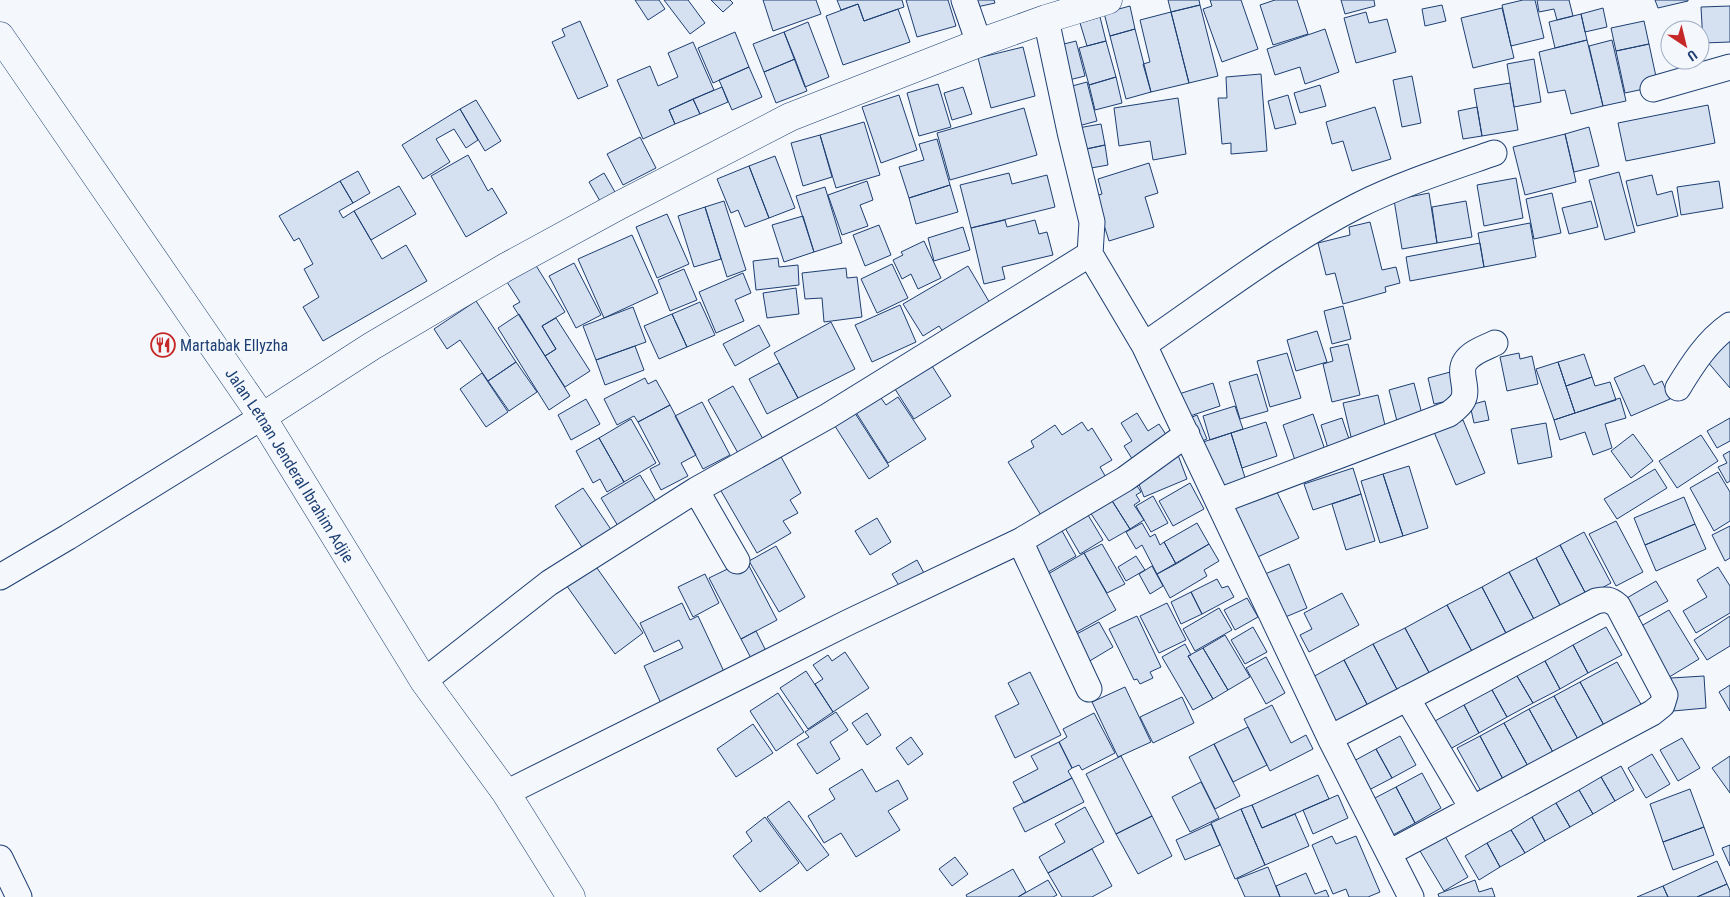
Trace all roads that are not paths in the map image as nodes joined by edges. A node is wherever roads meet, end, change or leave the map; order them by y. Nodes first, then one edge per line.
1 (964, 0) edge
2 (1108, 0) edge
3 (1046, 20) junction
4 (0, 36) edge
5 (979, 43) junction
6 (1730, 67) edge
7 (1654, 89) dead end
8 (1494, 153) dead end
9 (1090, 254) junction
10 (1730, 325) edge
11 (1495, 343) dead end
12 (1144, 345) junction
13 (1678, 388) dead end
14 (262, 417) junction
15 (1187, 434) junction
16 (696, 490) junction
17 (1219, 501) junction
18 (1020, 541) junction
19 (737, 561) dead end
20 (3, 567) edge
21 (424, 681) junction
22 (1089, 688) dead end
23 (1407, 698) junction
24 (1330, 738) junction
25 (506, 793) junction
26 (1472, 808) junction
27 (1389, 853) junction
28 (0, 858) edge
29 (19, 897) edge
30 (572, 897) edge
31 (1411, 897) edge

1 - 5 street
2 - 3 main road
3 - 5 main road
3 - 9 street
4 - 14 main road, Jalan Letnan Jenderal Ibrahim Adjie
5 - 14 main road
6 - 7 street
8 - 12 street
9 - 12 street
9 - 16 street
10 - 13 street
11 - 17 street
12 - 15 street
14 - 20 street
14 - 21 main road, Jalan Letnan Jenderal Ibrahim Adjie
15 - 17 street
15 - 18 street
16 - 19 street
16 - 21 street
17 - 24 street
18 - 22 street
18 - 25 street
21 - 25 main road, Jalan Letnan Jenderal Ibrahim Adjie
23 - 24 street
23 - 26 street
23 - 26 street
24 - 27 street
25 - 30 main road, Jalan Letnan Jenderal Ibrahim Adjie
26 - 27 street
27 - 31 street
28 - 29 street

